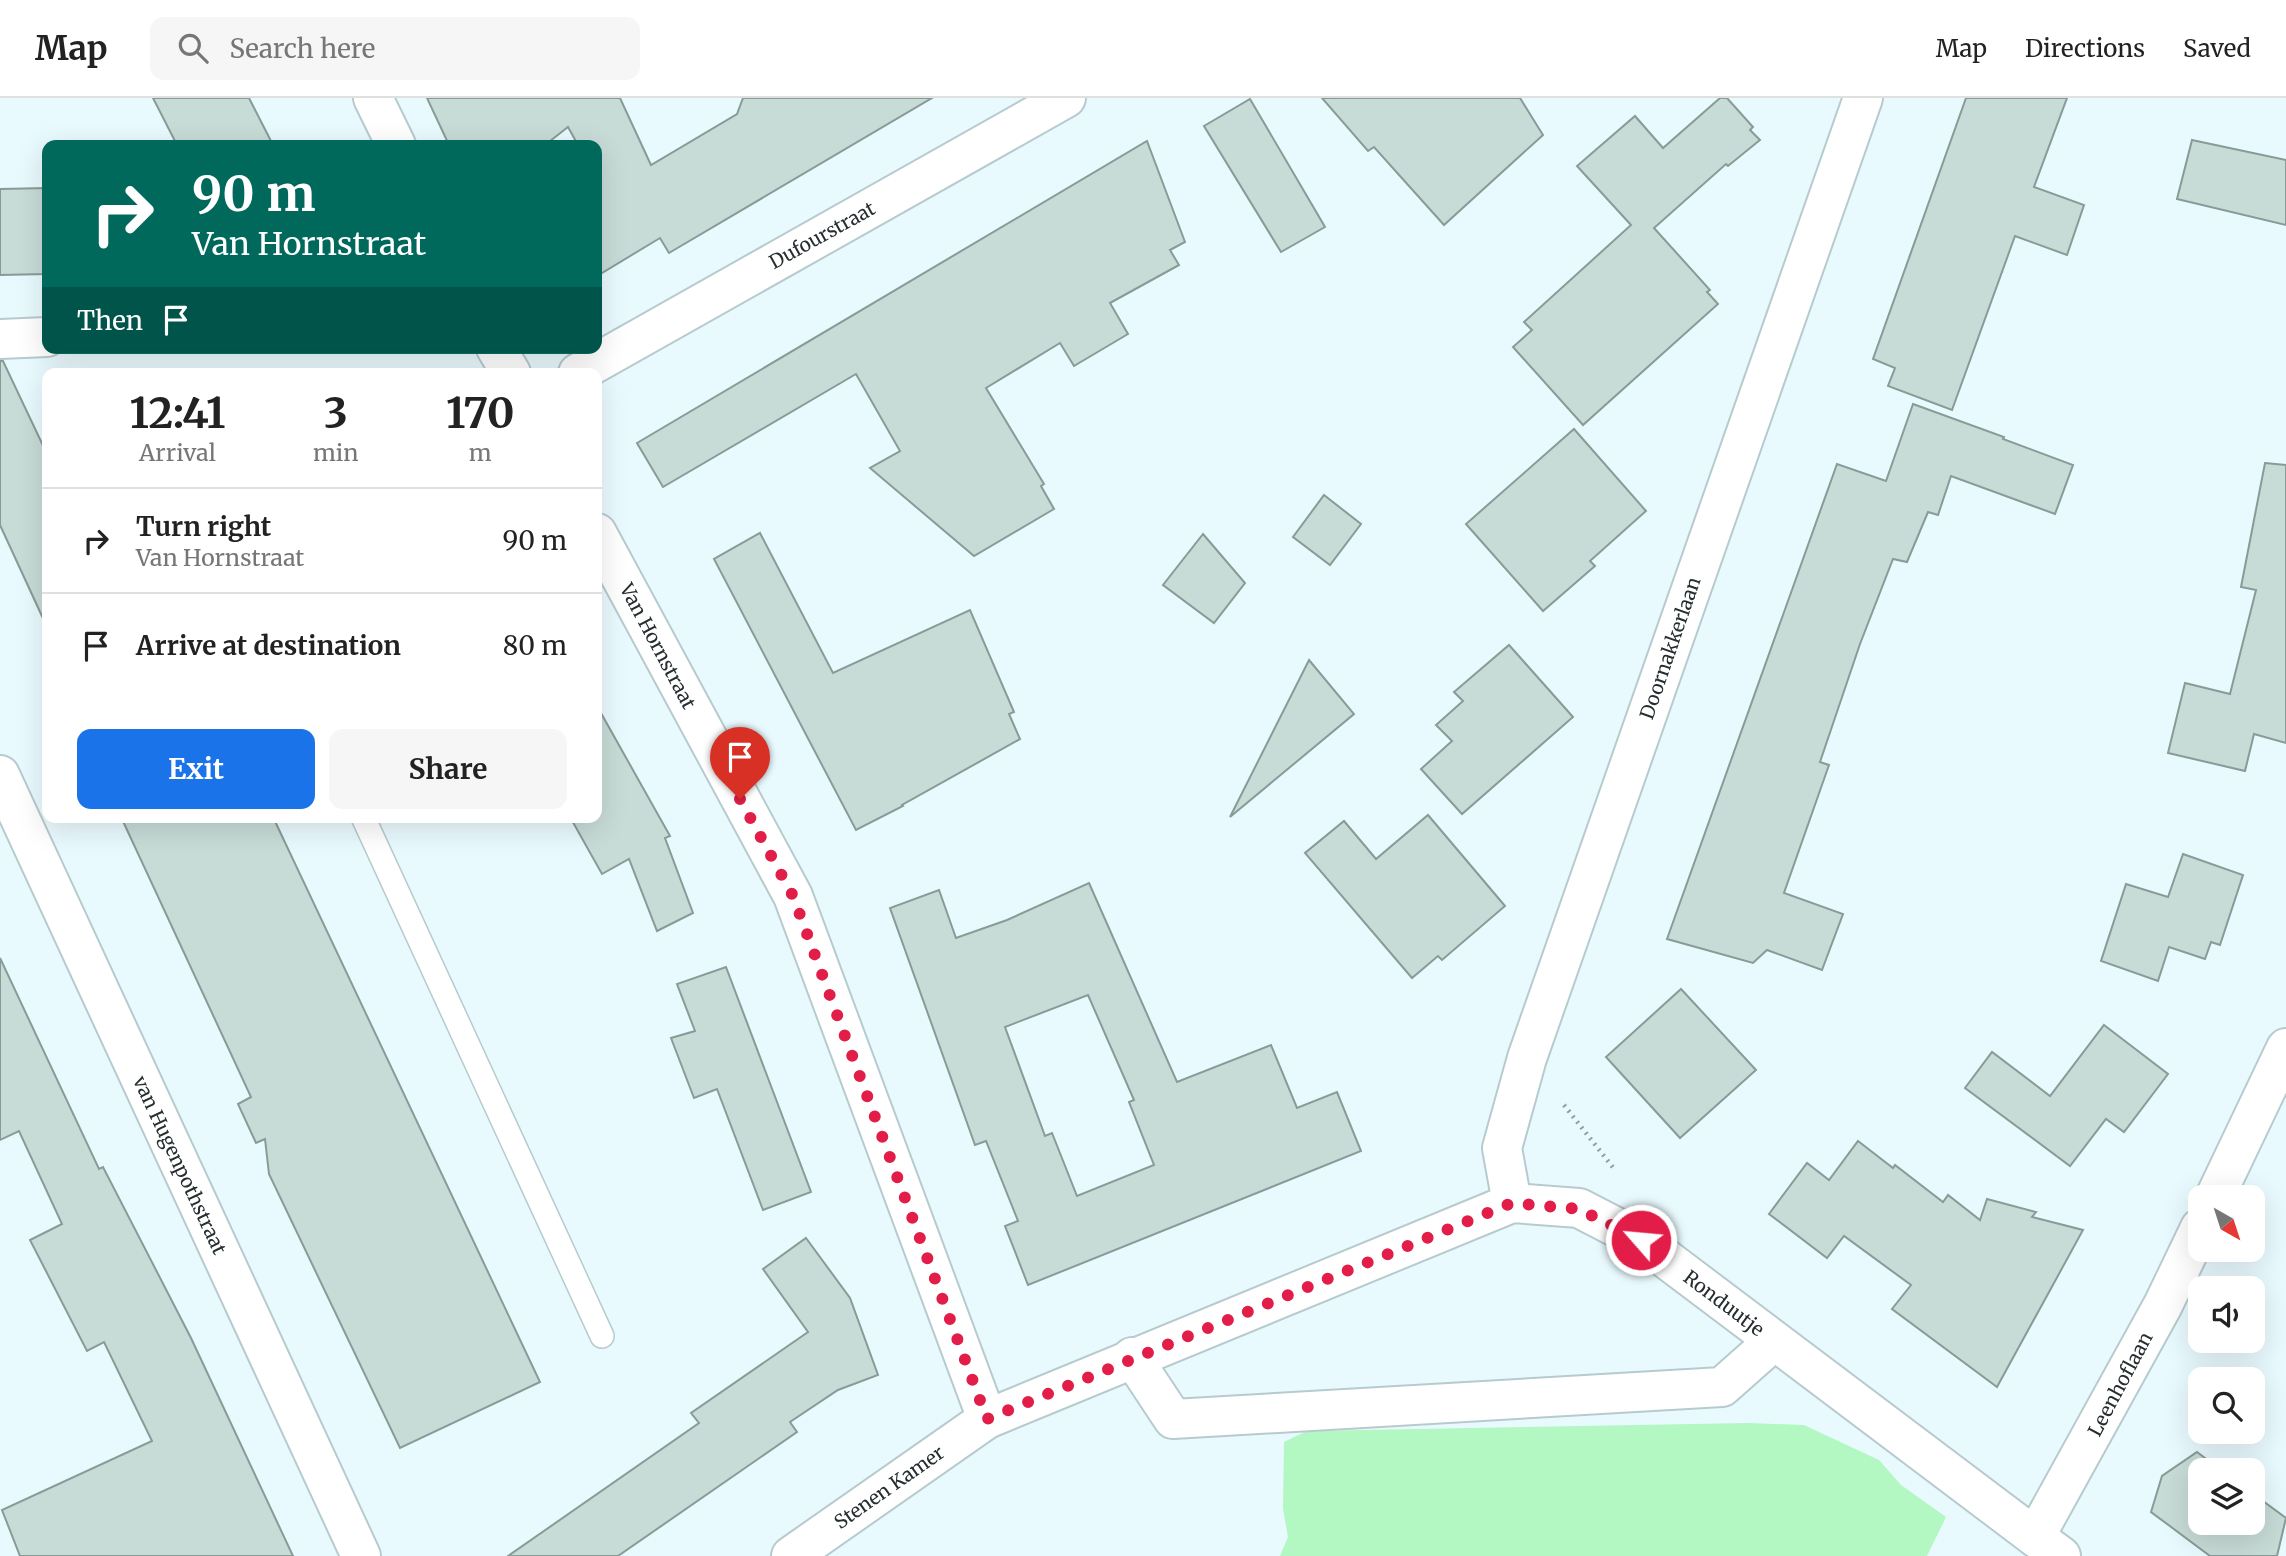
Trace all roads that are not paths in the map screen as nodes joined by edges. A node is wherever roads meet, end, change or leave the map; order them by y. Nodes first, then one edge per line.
1 (373, 98) edge
2 (1066, 98) edge
3 (1863, 98) edge
4 (394, 140) edge
5 (42, 337) edge
6 (0, 339) edge
7 (587, 368) edge
8 (602, 542) edge
9 (0, 775) edge
10 (366, 823) edge
11 (2286, 1048) edge
12 (2221, 1185) edge
13 (1512, 1203) junction
14 (2188, 1253) edge
15 (602, 1336) dead end
16 (1774, 1341) junction
17 (1132, 1357) junction
18 (987, 1419) junction
19 (2048, 1547) edge
20 (361, 1556) edge
21 (791, 1556) edge

1 - 4 street
2 - 7 street, Dufourstraat
3 - 13 street, Doornakkerlaan
5 - 6 street
8 - 18 street, Van Hornstraat
9 - 20 street, van Hugenpothstraat
10 - 15 lane
11 - 12 street
13 - 16 street, Ronduutje
13 - 17 street, Ronduutje
14 - 19 street, Leenhoflaan
16 - 17 street, Ronduutje
16 - 19 street, Ronduutje
17 - 18 street, Ronduutje
18 - 21 street, Stenen Kamer

